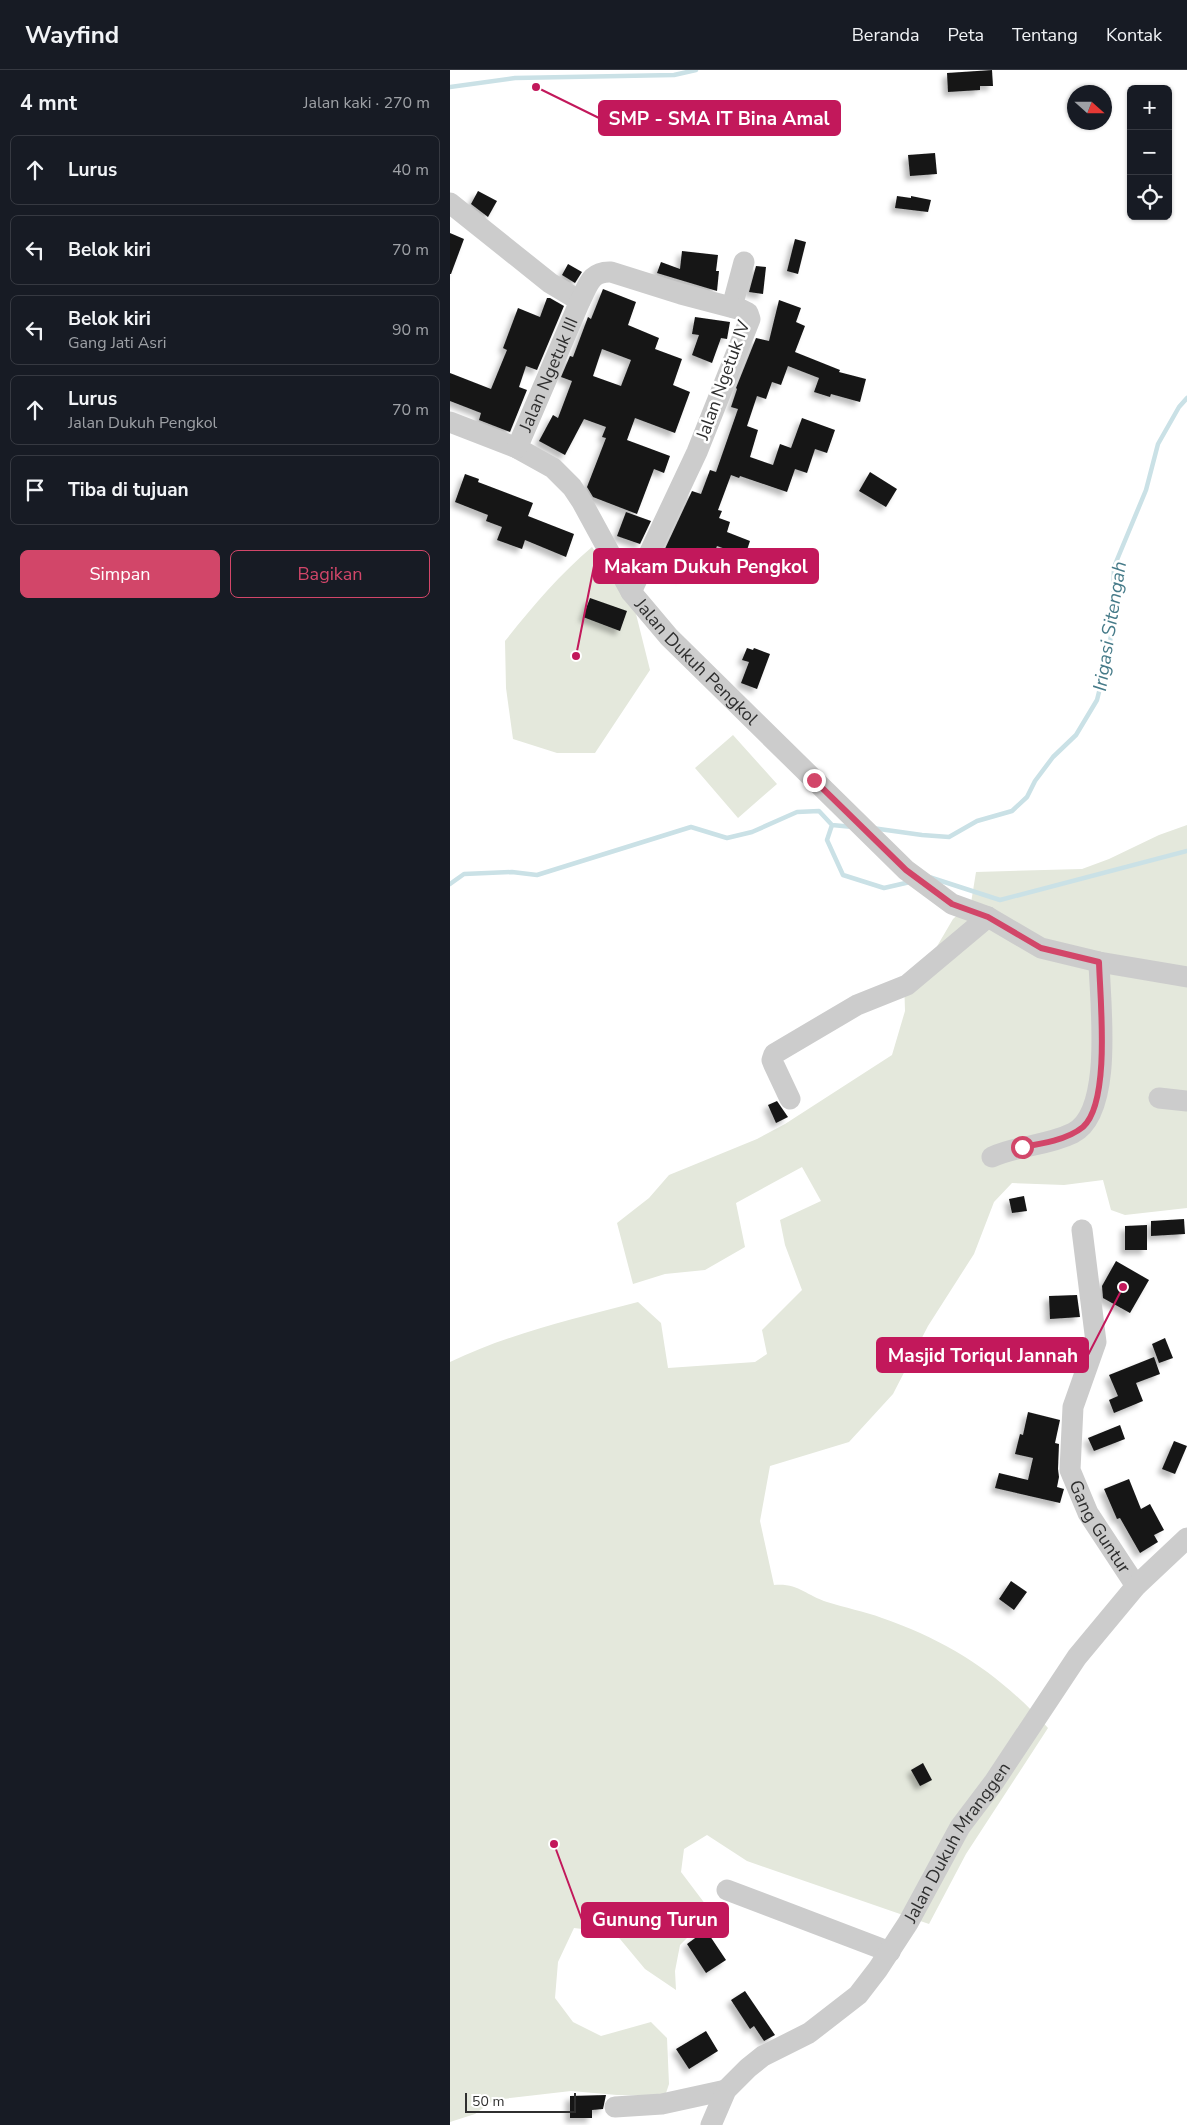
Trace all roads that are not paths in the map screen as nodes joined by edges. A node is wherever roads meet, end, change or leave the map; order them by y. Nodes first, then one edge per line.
1 (450, 204) edge
2 (744, 262) dead end
3 (580, 301) junction
4 (732, 307) junction
5 (450, 422) edge
6 (517, 448) junction
7 (631, 592) junction
8 (988, 917) junction
9 (1099, 962) junction
10 (1187, 977) edge
11 (1159, 1098) dead end
12 (790, 1099) dead end
13 (1187, 1101) edge
14 (992, 1158) dead end
15 (1082, 1230) dead end
16 (1187, 1538) edge
17 (1136, 1586) junction
18 (727, 1890) dead end
19 (890, 1952) junction
20 (726, 2090) junction
21 (615, 2106) dead end
22 (711, 2125) edge

1 - 3 street
2 - 4 street
3 - 4 street, Jalan Ngetuk IV
3 - 6 street, Jalan Ngetuk III
4 - 7 street, Jalan Ngetuk IV
5 - 6 street, Jalan Dukuh Pengkol
6 - 7 street, Jalan Dukuh Pengkol
7 - 8 street, Jalan Dukuh Pengkol
8 - 9 street, Jalan Dukuh Pengkol
8 - 12 street
9 - 10 street, Jalan Dukuh Pengkol
9 - 14 street
11 - 13 street
15 - 17 street, Gang Guntur
16 - 17 street, Jalan Dukuh Mranggen
17 - 19 street, Jalan Dukuh Mranggen
18 - 19 street
19 - 20 street, Jalan Dukuh Mranggen
20 - 21 street
20 - 22 street, Jalan Dukuh Mranggen

